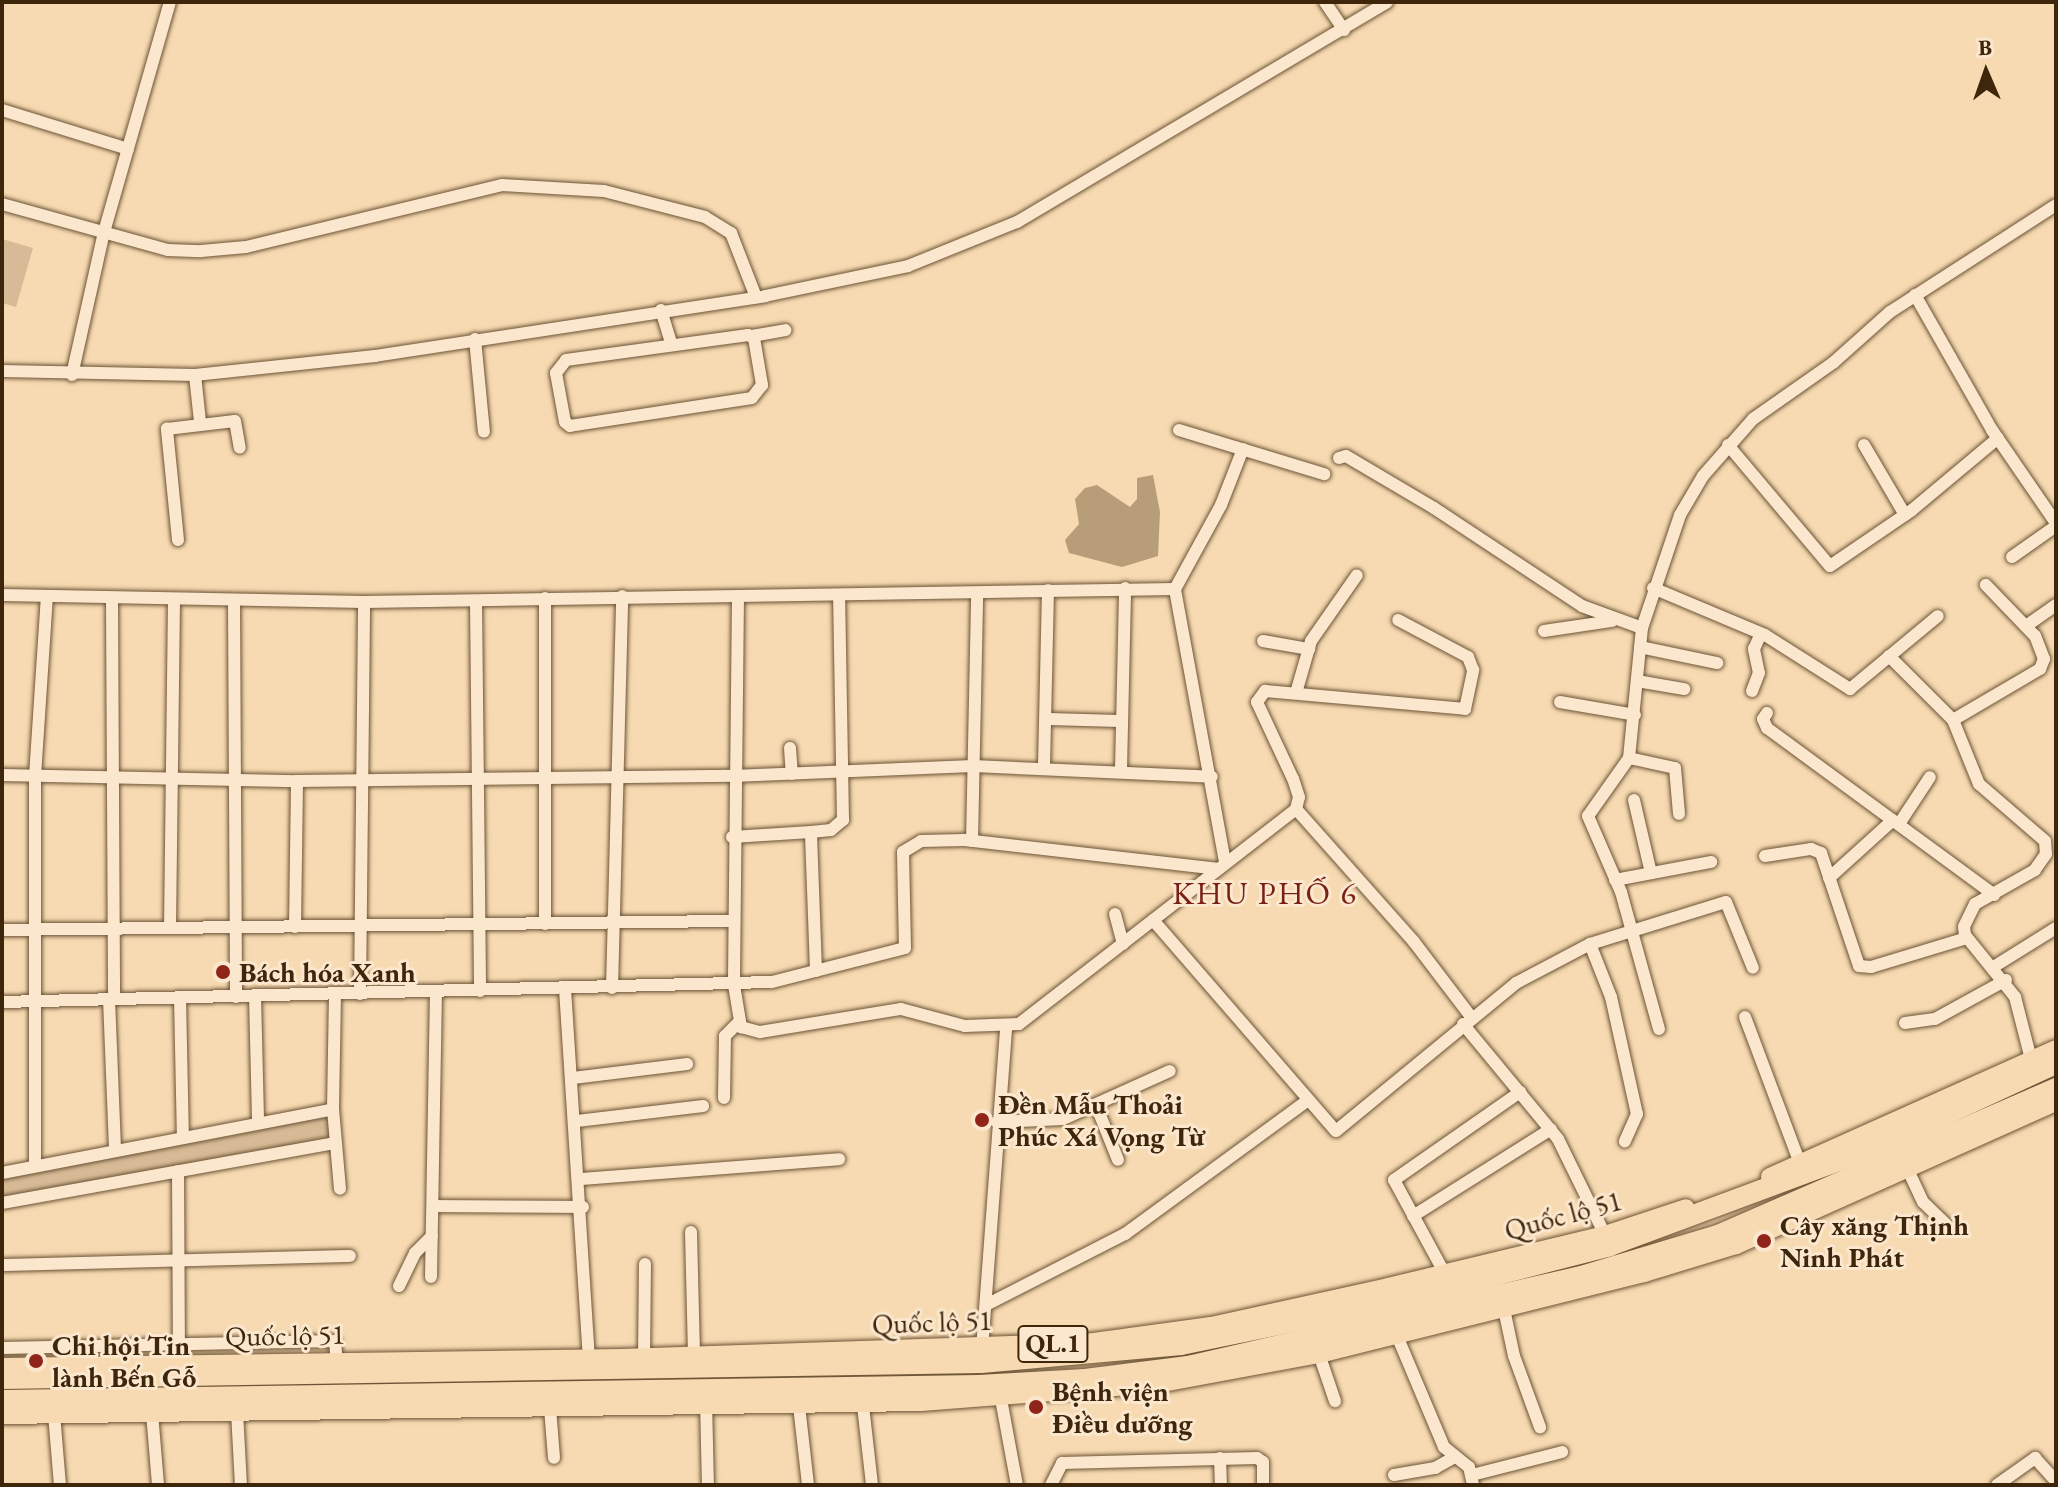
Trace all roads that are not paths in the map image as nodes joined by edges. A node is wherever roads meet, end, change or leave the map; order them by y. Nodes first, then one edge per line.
1 (170, 2) edge
2 (1325, 2) edge
3 (1387, 2) edge
4 (1344, 30) junction
5 (2, 110) edge
6 (128, 149) junction
7 (2, 204) edge
8 (2056, 205) edge
9 (104, 232) junction
10 (1915, 295) junction
11 (756, 297) junction
12 (661, 310) junction
13 (785, 330) dead end
14 (752, 336) junction
15 (475, 339) junction
16 (671, 343) junction
17 (2, 371) edge
18 (72, 375) junction
19 (195, 375) junction
20 (200, 422) junction
21 (1179, 430) dead end
22 (484, 432) dead end
23 (1998, 438) junction
24 (1728, 445) junction
25 (1864, 445) dead end
26 (240, 448) dead end
27 (1243, 449) junction
28 (1339, 458) dead end
29 (1324, 474) dead end
30 (1905, 515) junction
31 (2056, 525) edge
32 (178, 540) dead end
33 (2012, 557) dead end
34 (1357, 575) dead end
35 (1986, 585) dead end
36 (1125, 588) junction
37 (1653, 588) junction
38 (1175, 589) junction
39 (1048, 590) junction
40 (977, 593) junction
41 (2, 595) edge
42 (839, 595) junction
43 (622, 596) junction
44 (738, 596) junction
45 (47, 597) junction
46 (545, 598) junction
47 (112, 601) junction
48 (174, 601) junction
49 (476, 601) junction
50 (234, 602) junction
51 (364, 602) junction
52 (2056, 605) edge
53 (1938, 616) dead end
54 (1398, 620) dead end
55 (1613, 621) junction
56 (2026, 626) junction
57 (1642, 628) junction
58 (1544, 631) dead end
59 (1761, 633) junction
60 (1263, 641) dead end
61 (1640, 647) junction
62 (1309, 649) junction
63 (1889, 656) junction
64 (1717, 663) dead end
65 (1637, 681) junction
66 (1684, 689) dead end
67 (1752, 691) dead end
68 (1296, 693) junction
69 (1560, 702) dead end
70 (1767, 713) dead end
71 (1635, 715) junction
72 (1046, 719) junction
73 (1953, 720) junction
74 (1122, 721) junction
75 (790, 748) dead end
76 (1629, 758) junction
77 (973, 766) junction
78 (1044, 766) junction
79 (1121, 770) junction
80 (840, 772) junction
81 (792, 774) junction
82 (2, 775) edge
83 (35, 776) junction
84 (733, 776) junction
85 (109, 777) junction
86 (618, 777) junction
87 (1212, 777) junction
88 (1930, 777) dead end
89 (545, 778) junction
90 (235, 779) junction
91 (478, 779) junction
92 (363, 780) junction
93 (172, 781) junction
94 (297, 781) junction
95 (1634, 800) dead end
96 (1296, 809) junction
97 (1679, 814) dead end
98 (1896, 822) junction
99 (811, 832) junction
100 (732, 837) junction
101 (2051, 837) edge
102 (972, 841) junction
103 (1765, 856) dead end
104 (1711, 862) dead end
105 (1221, 865) junction
106 (1651, 873) junction
107 (1829, 878) junction
108 (1615, 880) junction
109 (1994, 895) junction
110 (1115, 914) dead end
111 (1153, 920) junction
112 (732, 921) junction
113 (545, 924) junction
114 (613, 924) junction
115 (479, 925) junction
116 (361, 926) junction
117 (295, 927) junction
118 (170, 928) junction
119 (236, 928) junction
120 (1632, 928) junction
121 (2056, 928) edge
122 (112, 929) junction
123 (2, 930) edge
124 (36, 930) junction
125 (1967, 938) junction
126 (1123, 944) junction
127 (1590, 944) junction
128 (1995, 966) junction
129 (1753, 968) dead end
130 (816, 971) junction
131 (2006, 980) junction
132 (734, 985) junction
133 (612, 988) junction
134 (565, 989) junction
135 (480, 991) junction
136 (436, 992) junction
137 (335, 994) junction
138 (360, 994) junction
139 (255, 996) junction
140 (236, 997) junction
141 (180, 998) junction
142 (111, 999) junction
143 (36, 1001) junction
144 (2, 1002) edge
145 (1745, 1017) dead end
146 (1468, 1021) junction
147 (739, 1022) junction
148 (1905, 1023) dead end
149 (1006, 1028) junction
150 (1659, 1029) dead end
151 (2056, 1049) edge
152 (687, 1064) dead end
153 (2056, 1064) edge
154 (2032, 1068) junction
155 (1170, 1071) dead end
156 (573, 1078) junction
157 (2056, 1088) edge
158 (1520, 1092) junction
159 (724, 1098) dead end
160 (1307, 1101) junction
161 (2056, 1102) edge
162 (1096, 1105) junction
163 (703, 1106) dead end
164 (333, 1109) junction
165 (577, 1121) junction
166 (997, 1122) junction
167 (258, 1123) junction
168 (1551, 1129) junction
169 (183, 1137) junction
170 (1625, 1141) dead end
171 (336, 1143) junction
172 (115, 1150) junction
173 (839, 1159) dead end
174 (1118, 1160) dead end
175 (35, 1166) junction
176 (1803, 1169) junction
177 (1908, 1170) junction
178 (178, 1171) junction
179 (2, 1173) edge
180 (581, 1179) junction
181 (340, 1189) dead end
182 (2, 1203) edge
183 (433, 1206) junction
184 (583, 1207) junction
185 (1413, 1216) junction
186 (1946, 1224) dead end
187 (691, 1232) dead end
188 (432, 1236) junction
189 (1608, 1240) junction
190 (350, 1256) dead end
191 (178, 1260) junction
192 (645, 1264) dead end
193 (2, 1265) edge
194 (1445, 1274) junction
195 (431, 1277) dead end
196 (399, 1286) dead end
197 (1544, 1292) junction
198 (988, 1304) junction
199 (1504, 1309) junction
200 (1392, 1311) junction
201 (179, 1344) junction
202 (2, 1348) edge
203 (1319, 1354) junction
204 (694, 1356) junction
205 (981, 1356) junction
206 (644, 1358) junction
207 (337, 1363) junction
208 (589, 1364) junction
209 (179, 1365) junction
210 (2, 1367) edge
211 (2, 1379) edge
212 (979, 1392) junction
213 (862, 1394) junction
214 (798, 1395) junction
215 (706, 1397) junction
216 (1001, 1399) junction
217 (2, 1400) edge
218 (1335, 1401) dead end
219 (312, 1404) junction
220 (53, 1407) junction
221 (550, 1408) junction
222 (237, 1412) junction
223 (152, 1413) junction
224 (2, 1415) edge
225 (1540, 1427) dead end
226 (1562, 1452) dead end
227 (1455, 1457) junction
228 (554, 1458) dead end
229 (1220, 1458) junction
230 (1394, 1475) dead end
231 (1473, 1480) edge
232 (2056, 1481) edge
233 (60, 1485) edge
234 (158, 1485) edge
235 (241, 1485) edge
236 (708, 1485) edge
237 (808, 1485) edge
238 (872, 1485) edge
239 (1017, 1485) edge
240 (1051, 1485) edge
241 (1221, 1485) edge
242 (1263, 1485) edge
243 (1997, 1485) edge

1 - 6 street
2 - 4 street
3 - 4 street
4 - 11 street
5 - 6 street
6 - 9 street
7 - 9 street
8 - 10 street
9 - 11 street
9 - 18 street
10 - 23 street
10 - 24 street
11 - 12 street
12 - 15 street
12 - 16 street
13 - 14 street
14 - 16 street
14 - 16 street
15 - 19 street
15 - 22 street
17 - 18 street
18 - 19 street
19 - 20 street
20 - 26 street
20 - 32 street
21 - 27 street
23 - 30 street
23 - 31 street
24 - 30 street
24 - 37 street
25 - 30 street
27 - 29 street
27 - 38 street
28 - 55 street
31 - 33 street
34 - 62 street
35 - 56 street
36 - 38 street
36 - 39 street
36 - 74 street
37 - 57 street
37 - 59 street
38 - 87 street
39 - 40 street
39 - 72 street
40 - 42 street
40 - 77 street
41 - 45 street
42 - 44 street
42 - 80 street
43 - 44 street
43 - 46 street
43 - 86 street
44 - 84 street
45 - 47 street
45 - 83 street
46 - 49 street
46 - 89 street
47 - 48 street
47 - 85 street
48 - 50 street
48 - 93 street
49 - 51 street
49 - 91 street
50 - 51 street
50 - 90 street
51 - 92 street
52 - 56 street
53 - 63 street
54 - 68 street
55 - 57 street
55 - 58 street
56 - 73 street
57 - 61 street
59 - 63 street
59 - 67 street
60 - 62 street
61 - 64 street
61 - 65 street
62 - 68 street
63 - 73 street
65 - 66 street
65 - 71 street
68 - 96 street
69 - 71 street
70 - 98 street
71 - 76 street
72 - 74 street
72 - 78 street
73 - 101 street
74 - 79 street
75 - 81 street
76 - 97 street
76 - 108 street
77 - 78 street
77 - 80 street
77 - 102 street
78 - 79 street
79 - 87 street
80 - 81 street
80 - 99 street
81 - 84 street
82 - 83 street
83 - 85 street
83 - 124 street
84 - 86 street
84 - 100 street
85 - 93 street
85 - 122 street
86 - 89 street
86 - 114 street
87 - 105 street
88 - 98 street
89 - 91 street
89 - 113 street
90 - 93 street
90 - 94 street
90 - 119 street
91 - 92 street
91 - 115 street
92 - 94 street
92 - 116 street
93 - 118 street
94 - 117 street
95 - 106 street
96 - 105 street
96 - 146 street
98 - 107 street
98 - 109 street
99 - 100 street
99 - 130 street
100 - 112 street
101 - 109 street
102 - 105 street
102 - 130 street
103 - 107 street
104 - 106 street
105 - 111 street
106 - 108 street
107 - 125 street
108 - 120 street
109 - 125 street
110 - 126 street
111 - 126 street
111 - 160 street
112 - 114 street
112 - 132 street
113 - 114 street
113 - 115 street
114 - 133 street
115 - 116 street
115 - 135 street
116 - 117 street
116 - 138 street
117 - 119 street
118 - 119 street
118 - 122 street
119 - 140 street
120 - 127 street
120 - 129 street
120 - 150 street
121 - 128 street
122 - 124 street
122 - 142 street
123 - 124 street
124 - 143 street
125 - 128 street
126 - 149 street
127 - 146 street
127 - 170 street
128 - 131 street
130 - 132 street
131 - 148 street
131 - 154 street
132 - 133 street
132 - 147 street
133 - 134 street
134 - 135 street
134 - 156 street
135 - 136 street
136 - 138 street
136 - 183 street
137 - 138 street
137 - 139 street
137 - 164 street
139 - 140 street
139 - 167 street
140 - 141 street
141 - 142 street
141 - 169 street
142 - 143 street
142 - 172 street
143 - 144 street
143 - 175 street
145 - 176 street
146 - 158 street
146 - 160 street
147 - 149 street
147 - 159 street
149 - 166 street
151 - 154 main road, Quốc lộ 51 / QL.1
152 - 156 street
153 - 154 highway, Quốc lộ 51 / QL.1
154 - 176 highway, Quốc lộ 51 / QL.1
155 - 162 street
156 - 165 street
157 - 197 highway, Quốc lộ 51 / QL.1
158 - 168 street
158 - 185 street
160 - 198 street
161 - 177 main road, Quốc lộ 51 / QL.1
162 - 166 street
162 - 174 street
163 - 165 street
164 - 167 street
164 - 171 street
165 - 180 street
166 - 198 street
167 - 169 street
168 - 185 street
168 - 189 street
169 - 172 street
171 - 178 street
171 - 181 street
172 - 175 street
173 - 180 street
175 - 179 street
176 - 189 highway, Quốc lộ 51 / QL.1
177 - 186 street
177 - 197 main road, Quốc lộ 51 / QL.1
178 - 182 street
178 - 191 street
180 - 184 street
183 - 184 street
183 - 188 street
184 - 208 street
185 - 194 street
187 - 204 street
188 - 195 street
188 - 196 street
189 - 194 main road, Quốc lộ 51 / QL.1
189 - 200 highway, Quốc lộ 51 / QL.1
190 - 191 street
191 - 193 street
191 - 201 street
192 - 206 street
194 - 200 main road, Quốc lộ 51 / QL.1
197 - 199 main road, Quốc lộ 51 / QL.1
197 - 200 highway, Quốc lộ 51 / QL.1
198 - 205 street
199 - 200 main road, Quốc lộ 51 / QL.1
199 - 225 street
200 - 203 main road, Quốc lộ 51 / QL.1
200 - 205 highway, Quốc lộ 51 / QL.1
200 - 212 highway, Quốc lộ 51 / QL.1
200 - 227 street
201 - 202 street
201 - 207 street
201 - 209 street
203 - 216 main road, Quốc lộ 51 / QL.1
203 - 218 street
204 - 205 main road, Quốc lộ 51 / QL.1
204 - 206 main road, Quốc lộ 51 / QL.1
205 - 208 highway, Quốc lộ 51 / QL.1
205 - 212 highway
206 - 208 main road, Quốc lộ 51 / QL.1
207 - 208 main road, Quốc lộ 51 / QL.1
207 - 209 main road, Quốc lộ 51 / QL.1
208 - 211 highway, Quốc lộ 51 / QL.1
209 - 210 main road, Quốc lộ 51 / QL.1
212 - 213 highway, Quốc lộ 51 / QL.1
212 - 216 main road, Quốc lộ 51 / QL.1
213 - 214 highway, Quốc lộ 51 / QL.1
213 - 238 street
214 - 215 highway, Quốc lộ 51 / QL.1
214 - 237 street
215 - 219 highway, Quốc lộ 51 / QL.1
215 - 221 main road, Quốc lộ 51 / QL.1
215 - 236 street
216 - 239 street
217 - 220 highway, Quốc lộ 51 / QL.1
219 - 220 highway, Quốc lộ 51 / QL.1
219 - 221 main road, Quốc lộ 51 / QL.1
219 - 222 main road, Quốc lộ 51 / QL.1
220 - 223 main road, Quốc lộ 51 / QL.1
220 - 224 main road, Quốc lộ 51 / QL.1
220 - 233 street
221 - 228 street
222 - 223 main road, Quốc lộ 51 / QL.1
222 - 235 street
223 - 234 street
226 - 231 street
227 - 230 street
227 - 231 street
229 - 240 street
229 - 241 street
229 - 242 street
232 - 243 street

